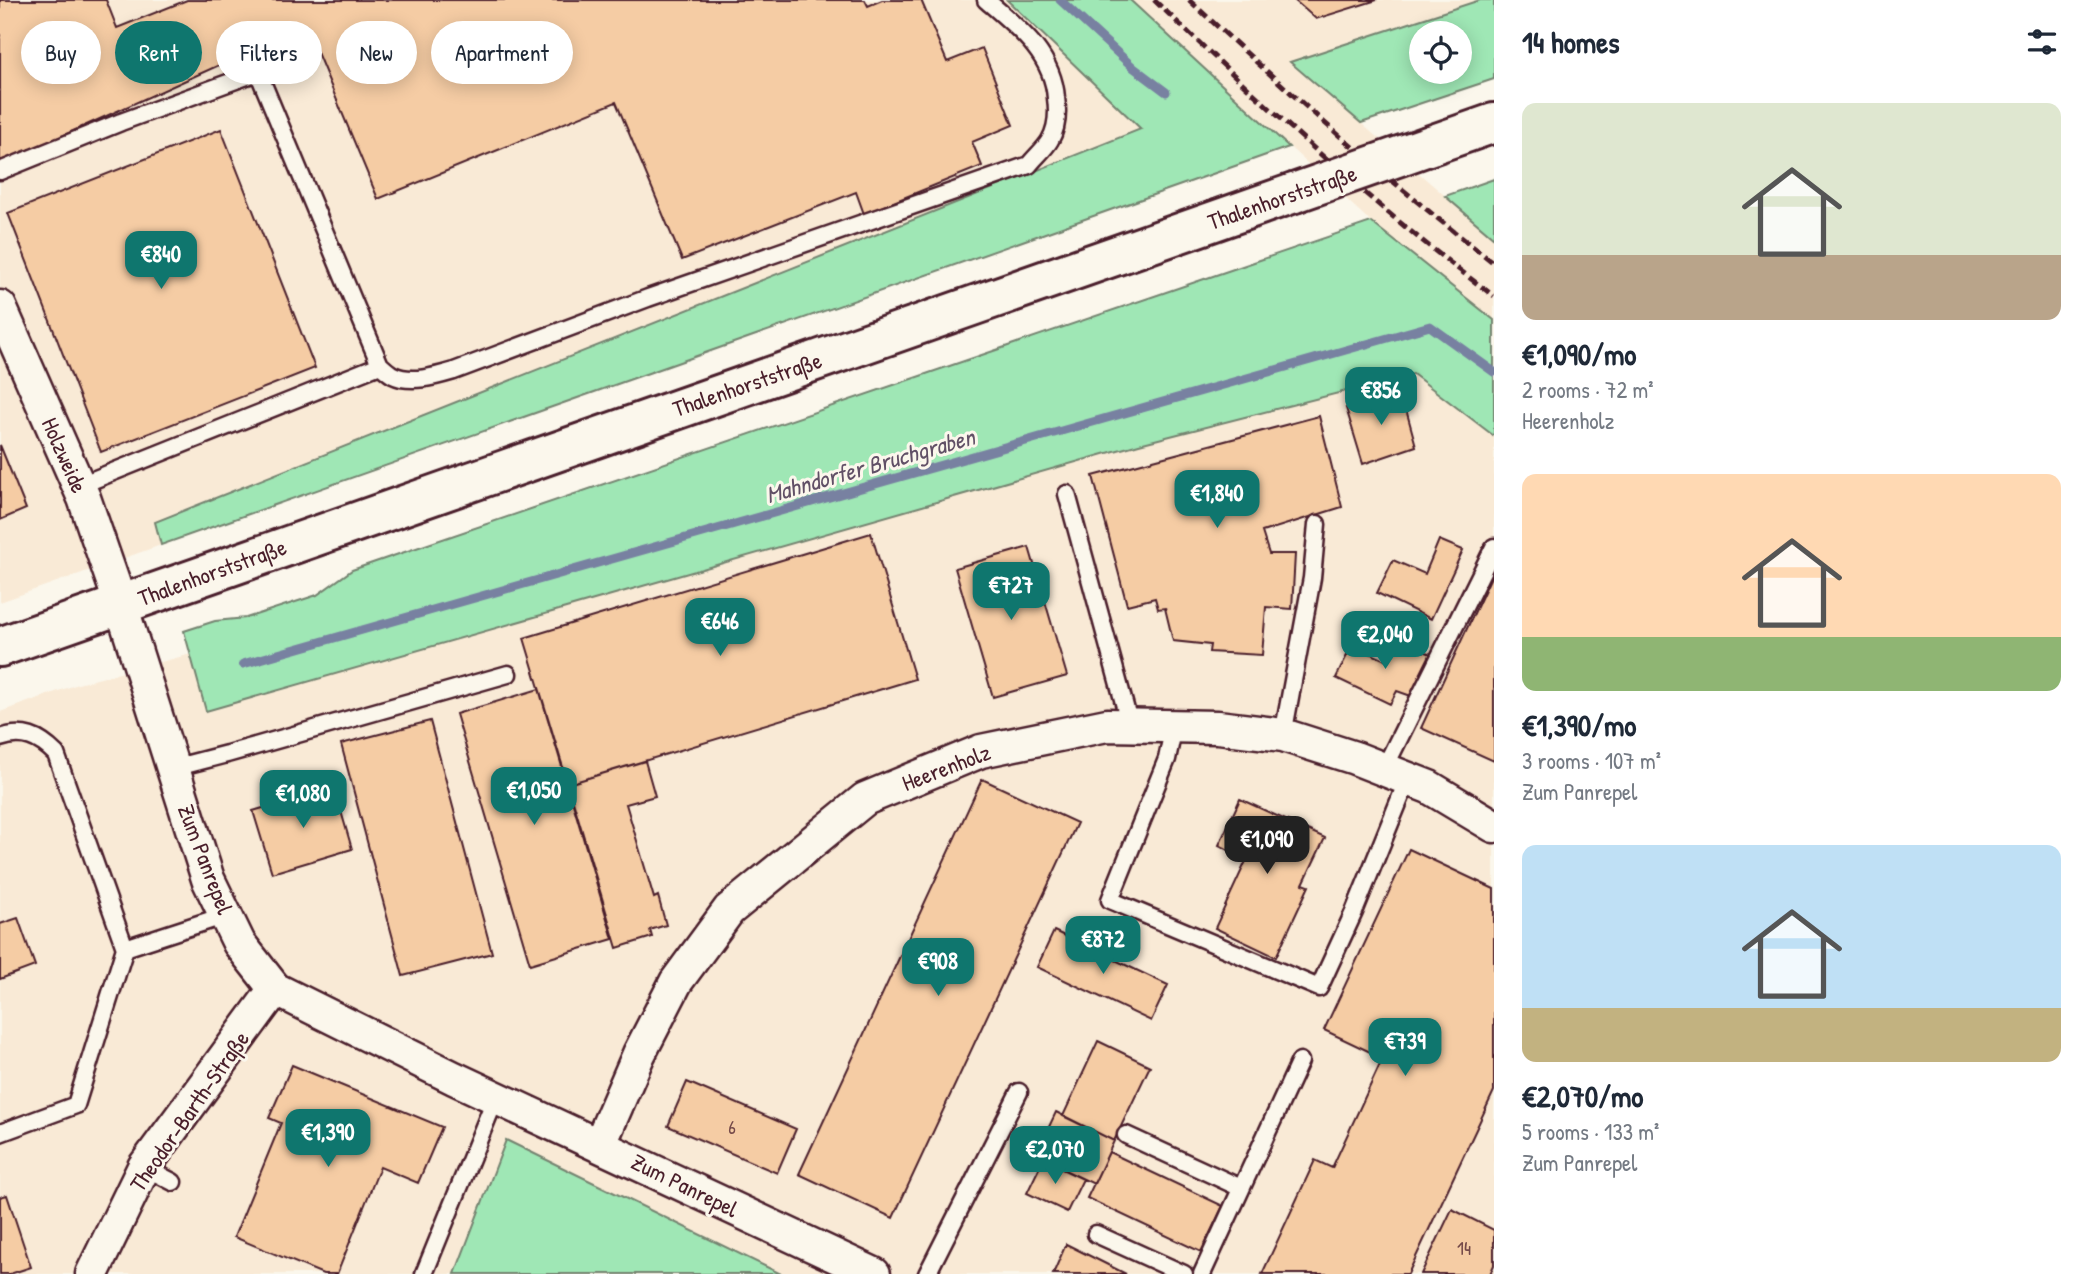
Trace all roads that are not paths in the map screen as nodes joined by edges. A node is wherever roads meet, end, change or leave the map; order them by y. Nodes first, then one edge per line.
1 (986, 0) edge
2 (1494, 123) edge
3 (0, 171) edge
4 (0, 307) edge
5 (380, 365) junction
6 (78, 486) junction
7 (1067, 494) dead end
8 (1317, 524) dead end
9 (1494, 547) edge
10 (121, 605) junction
11 (0, 647) edge
12 (508, 674) dead end
13 (1130, 725) junction
14 (1174, 726) junction
15 (1283, 735) junction
16 (0, 738) edge
17 (173, 768) junction
18 (1396, 774) junction
19 (1494, 826) edge
20 (226, 915) junction
21 (125, 947) junction
22 (275, 989) junction
23 (1300, 1061) dead end
24 (1019, 1092) dead end
25 (496, 1097) junction
26 (0, 1133) edge
27 (1126, 1135) dead end
28 (600, 1144) junction
29 (145, 1167) junction
30 (173, 1182) dead end
31 (1241, 1188) junction
32 (1097, 1234) dead end
33 (92, 1274) edge
34 (424, 1274) edge
35 (874, 1274) edge
36 (927, 1274) edge
37 (1184, 1274) edge
38 (1202, 1274) edge

1 - 5 lane
2 - 10 main road, Thalenhorststraße, bridge
3 - 5 lane
4 - 6 street, Holzweide
5 - 6 lane
6 - 10 street, Holzweide
7 - 13 lane
8 - 15 lane
9 - 18 lane
10 - 11 main road, Thalenhorststraße
10 - 17 street, Zum Panrepel
12 - 17 lane
13 - 14 street, Heerenholz
13 - 28 street, Heerenholz
14 - 15 street, Heerenholz
14 - 18 lane
15 - 18 street, Heerenholz
16 - 21 lane
17 - 20 street, Zum Panrepel
18 - 19 street, Heerenholz
20 - 21 lane
20 - 22 street, Zum Panrepel
21 - 26 lane
22 - 25 street, Zum Panrepel
22 - 29 street, Theodor-Barth-Straße
23 - 31 lane
24 - 36 lane
25 - 28 street, Zum Panrepel
25 - 34 lane
27 - 31 lane
28 - 35 street, Zum Panrepel
29 - 30 lane
29 - 33 street, Theodor-Barth-Straße
31 - 38 lane
32 - 37 lane

